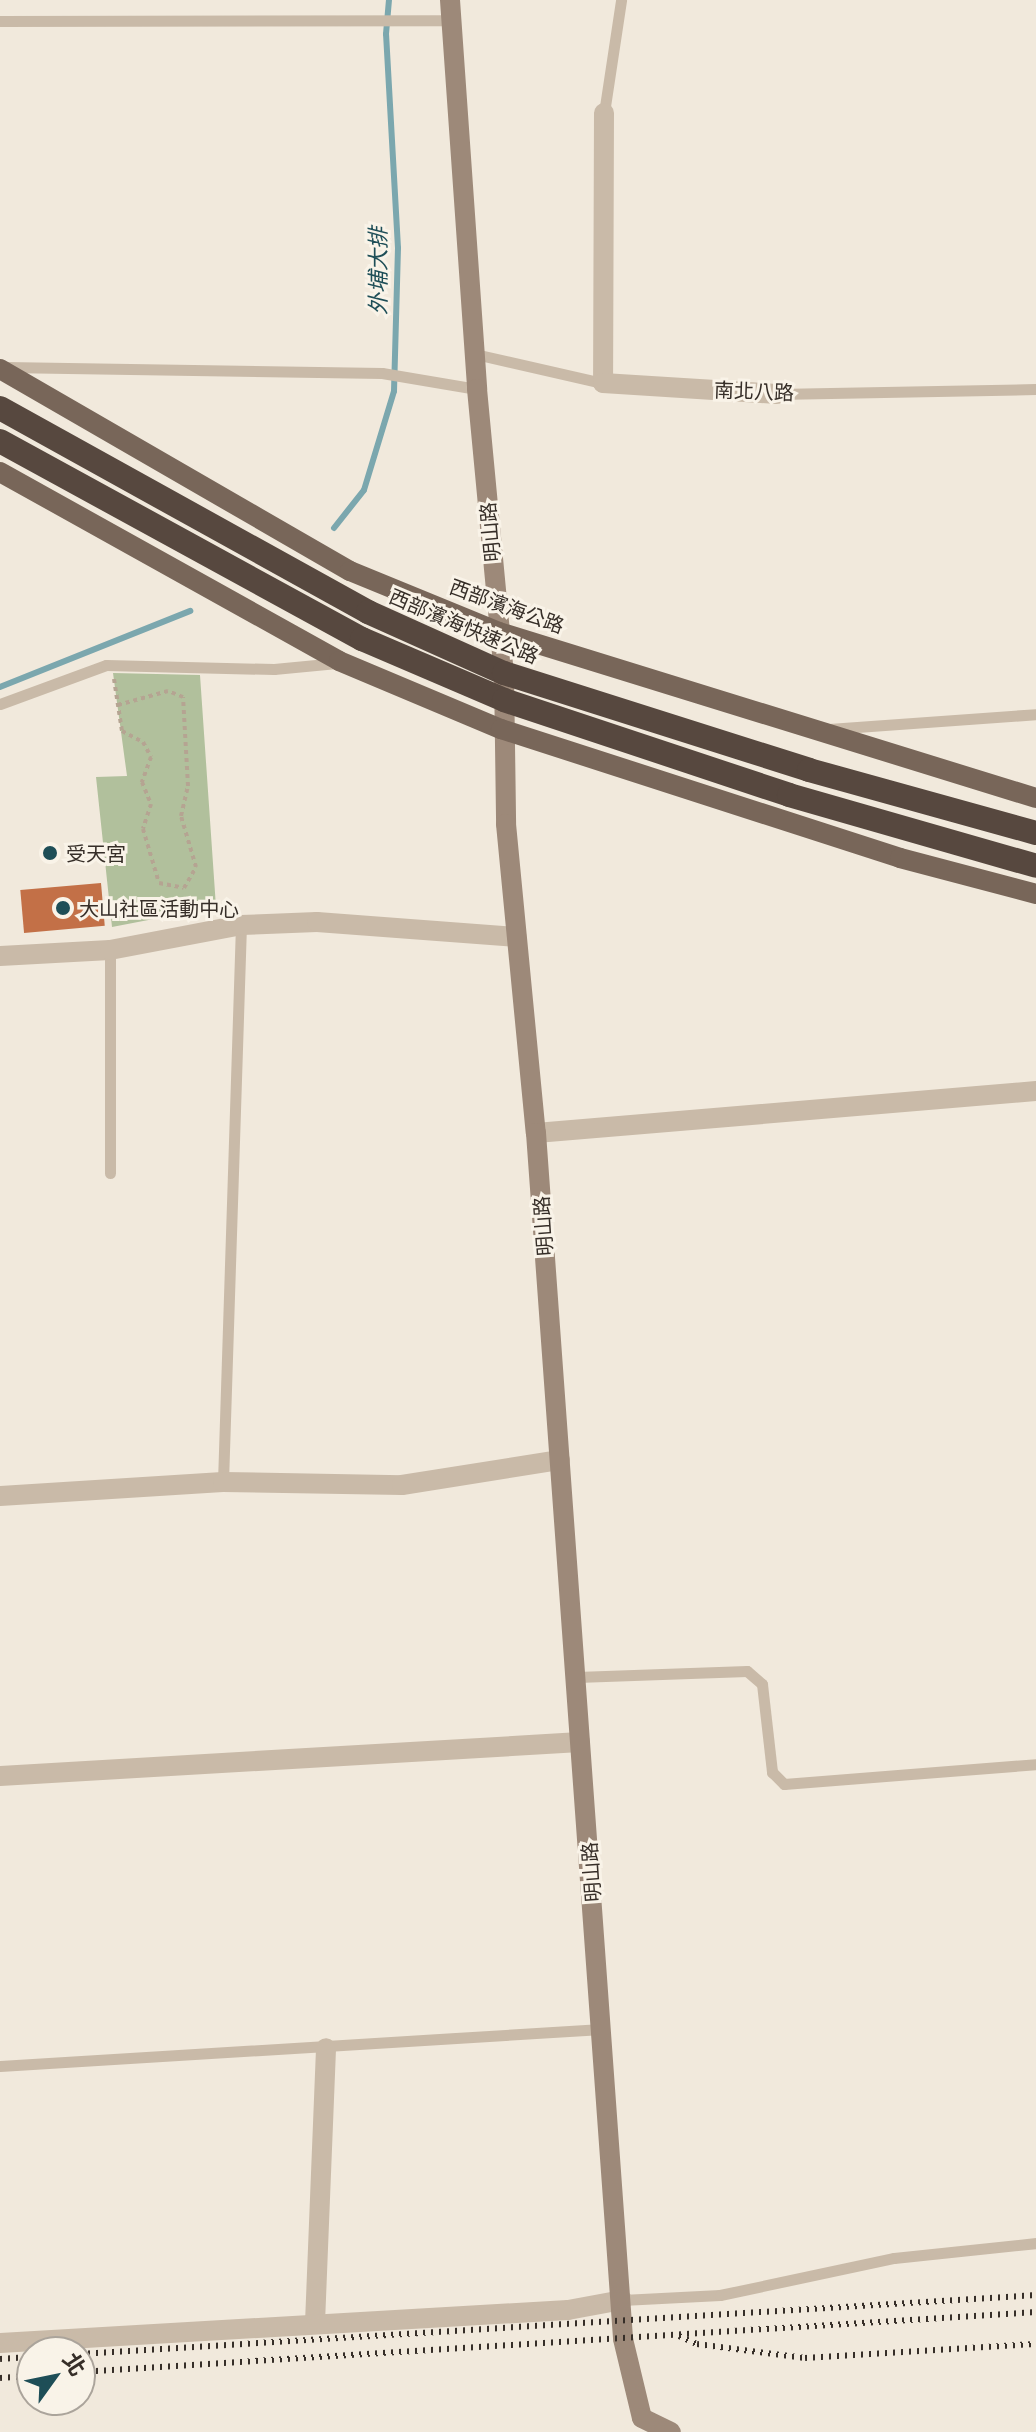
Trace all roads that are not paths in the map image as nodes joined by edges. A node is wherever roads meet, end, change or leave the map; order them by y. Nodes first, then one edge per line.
1 (621, 0) edge
2 (451, 10) edge
3 (0, 21) edge
4 (604, 113) joint
5 (475, 354) junction
6 (0, 368) edge
7 (603, 383) junction
8 (477, 389) junction
9 (1036, 389) edge
10 (777, 394) joint
11 (0, 408) edge
12 (0, 441) edge
13 (0, 472) edge
14 (499, 632) junction
15 (342, 662) junction
16 (504, 673) junction
17 (504, 700) junction
18 (0, 704) edge
19 (1036, 714) edge
20 (501, 729) junction
21 (820, 730) junction
22 (1036, 798) edge
23 (1036, 833) edge
24 (1036, 866) edge
25 (1036, 894) edge
26 (241, 925) junction
27 (516, 937) junction
28 (110, 950) junction
29 (0, 956) edge
30 (1036, 1091) edge
31 (536, 1133) junction
32 (110, 1173) dead end
33 (560, 1460) junction
34 (223, 1482) junction
35 (0, 1496) edge
36 (577, 1677) junction
37 (580, 1742) junction
38 (1036, 1764) edge
39 (0, 1776) edge
40 (602, 2029) junction
41 (326, 2048) junction
42 (0, 2066) edge
43 (1036, 2243) edge
44 (622, 2300) junction
45 (315, 2323) junction
46 (0, 2343) edge
47 (642, 2425) edge
48 (671, 2432) edge

1 - 4 lane
2 - 3 lane
2 - 5 street, 明山路
4 - 7 street
5 - 7 lane, 南北八路
5 - 8 street, 明山路
6 - 8 lane
6 - 14 main road, 西部濱海公路
7 - 10 street, 南北八路
8 - 14 street, 明山路
9 - 10 lane, 南北八路
11 - 16 highway, 西部濱海快速公路
12 - 17 highway
13 - 15 main road
14 - 16 street, 明山路
14 - 21 main road, 西部濱海公路
15 - 18 lane
15 - 20 main road
16 - 17 street, 明山路
16 - 23 highway, 西部濱海快速公路
17 - 20 street, 明山路
17 - 24 highway
19 - 21 lane
20 - 25 main road
20 - 27 street, 明山路
21 - 22 main road, 西部濱海公路
26 - 27 street
26 - 28 street
26 - 34 lane
27 - 31 street, 明山路
28 - 29 street
28 - 32 lane
30 - 31 street
31 - 33 street, 明山路
33 - 34 street
33 - 36 street, 明山路
34 - 35 street
36 - 37 street, 明山路
36 - 38 lane
37 - 39 street
37 - 40 street, 明山路
40 - 41 lane
40 - 44 street, 明山路
41 - 42 lane
41 - 45 street
43 - 44 lane
44 - 45 street
44 - 47 street, 明山路
45 - 46 street
47 - 48 street, 明山路

